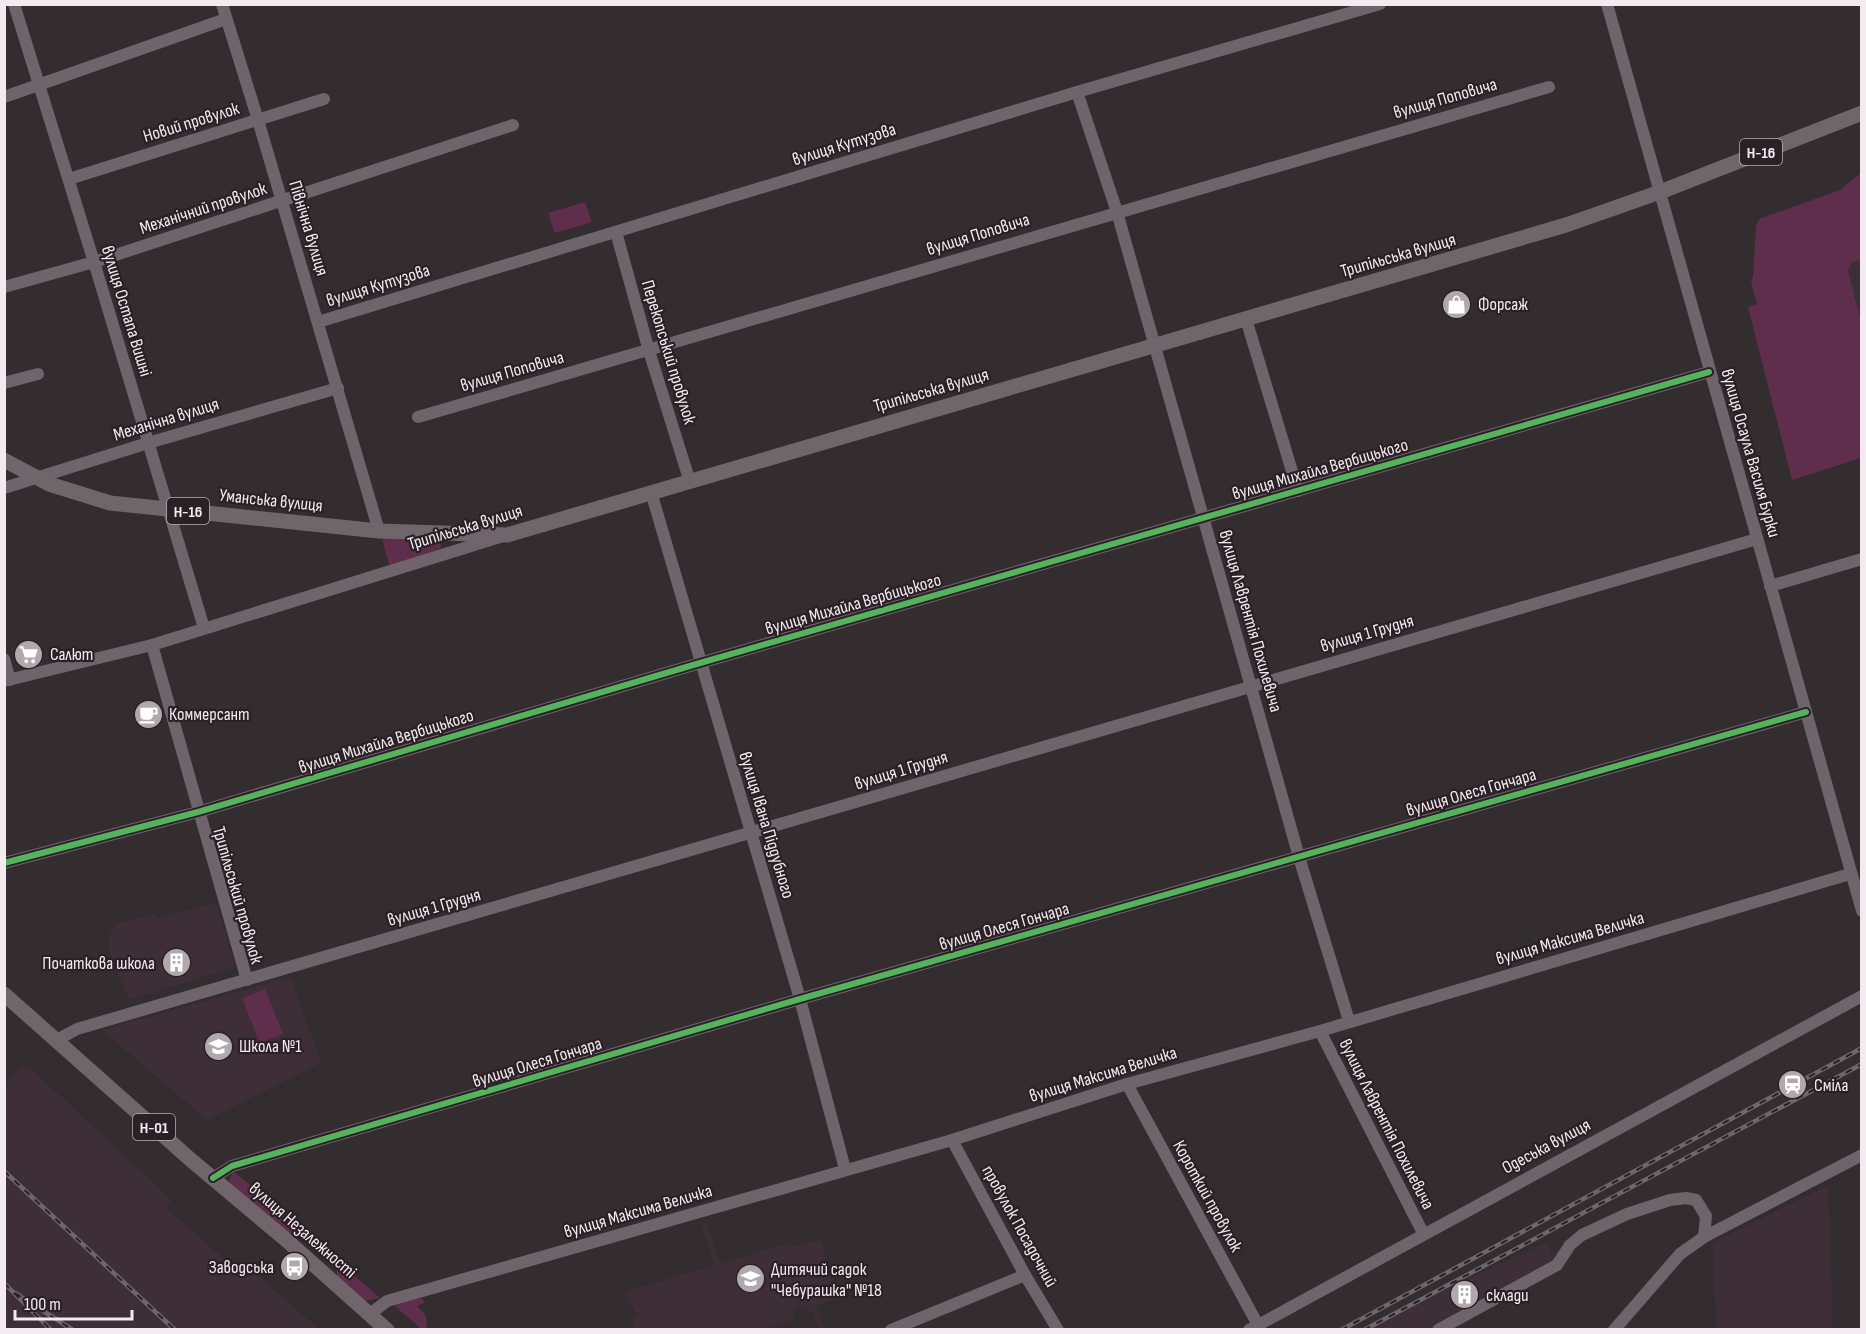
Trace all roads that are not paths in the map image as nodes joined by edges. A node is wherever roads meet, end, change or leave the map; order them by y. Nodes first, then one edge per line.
1 (14, 4) edge
2 (222, 4) edge
3 (1380, 4) edge
4 (1607, 4) edge
5 (226, 20) junction
6 (39, 87) junction
7 (1549, 87) dead end
8 (1077, 92) junction
9 (4, 97) edge
10 (324, 99) dead end
11 (1862, 113) edge
12 (258, 120) junction
13 (513, 125) dead end
14 (69, 178) junction
15 (1660, 192) junction
16 (282, 202) junction
17 (1117, 212) junction
18 (616, 232) junction
19 (94, 261) junction
20 (4, 287) edge
21 (1246, 319) junction
22 (318, 322) junction
23 (1155, 345) junction
24 (649, 351) junction
25 (1709, 372) junction
26 (38, 374) dead end
27 (4, 383) edge
28 (338, 388) junction
29 (418, 417) dead end
30 (148, 443) junction
31 (4, 460) edge
32 (35, 478) junction
33 (690, 482) junction
34 (4, 488) edge
35 (1298, 491) junction
36 (651, 492) junction
37 (168, 510) junction
38 (1204, 519) junction
39 (379, 531) junction
40 (507, 535) junction
41 (1757, 539) junction
42 (1862, 559) edge
43 (1770, 586) junction
44 (204, 628) junction
45 (152, 645) junction
46 (4, 660) edge
47 (700, 663) junction
48 (7, 680) edge
49 (1251, 685) junction
50 (1806, 712) junction
51 (198, 812) junction
52 (751, 834) junction
53 (1299, 857) junction
54 (4, 863) edge
55 (1850, 874) junction
56 (1862, 911) edge
57 (247, 980) junction
58 (4, 994) edge
59 (1862, 996) edge
60 (800, 999) junction
61 (1349, 1021) junction
62 (1320, 1031) junction
63 (57, 1040) junction
64 (1127, 1084) junction
65 (952, 1140) junction
66 (1862, 1155) edge
67 (845, 1169) junction
68 (213, 1178) junction
69 (1423, 1233) junction
70 (1704, 1237) junction
71 (1026, 1275) junction
72 (369, 1314) junction
73 (1254, 1327) edge
74 (387, 1329) edge
75 (891, 1329) edge
76 (1058, 1329) edge
77 (1438, 1329) edge
78 (1614, 1329) edge

1 - 6 street, вулиця Остапа Вишні
2 - 5 street, Північна вулиця
3 - 8 street, вулиця Кутузова
4 - 15 street, вулиця Осаула Василя Бурки
5 - 6 street
5 - 12 street, Північна вулиця
6 - 9 street
6 - 14 street, вулиця Остапа Вишні
7 - 17 street, вулиця Поповича
8 - 17 street, вулиця Лаврентія Похилевича
8 - 18 street, вулиця Кутузова
10 - 12 street, Новий провулок
11 - 15 main road, Трипільська вулиця / Н-16
12 - 14 street, Новий провулок
12 - 16 street, Північна вулиця
13 - 16 street, Механічний провулок
14 - 19 street, вулиця Остапа Вишні
15 - 21 main road, Трипільська вулиця
15 - 25 street, вулиця Осаула Василя Бурки
16 - 19 street, Механічний провулок
16 - 22 street, Північна вулиця
17 - 23 street, вулиця Лаврентія Похилевича
17 - 24 street, вулиця Поповича
18 - 22 street, вулиця Кутузова
18 - 24 street, Перекопський провулок
19 - 20 street, Механічний провулок
19 - 30 street, вулиця Остапа Вишні
21 - 23 main road, Трипільська вулиця
21 - 35 street
22 - 28 street, Північна вулиця
23 - 33 main road, Трипільська вулиця
23 - 38 street, вулиця Лаврентія Похилевича
24 - 29 street, вулиця Поповича
24 - 33 street, Перекопський провулок
25 - 35 street, вулиця Михайла Вербицького
25 - 41 street, вулиця Осаула Василя Бурки
26 - 27 street
28 - 30 street, Механічна вулиця
28 - 39 street, Північна вулиця
30 - 32 street, Механічна вулиця
30 - 37 street, вулиця Остапа Вишні
31 - 32 main road, Уманська вулиця / Н-16
32 - 34 street, Механічна вулиця
32 - 37 main road, Уманська вулиця / Н-16
33 - 36 main road, Трипільська вулиця
35 - 38 street, вулиця Михайла Вербицького
36 - 40 main road, Трипільська вулиця
36 - 47 street, вулиця Івана Піддубного
37 - 39 main road, Уманська вулиця / Н-16
37 - 44 street, вулиця Остапа Вишні
38 - 47 street, вулиця Михайла Вербицького
38 - 49 street, вулиця Лаврентія Похилевича
39 - 40 main road, Уманська вулиця
40 - 44 street, Трипільська вулиця
41 - 43 street, вулиця Осаула Василя Бурки
41 - 49 street, вулиця 1 Грудня
42 - 43 street
43 - 50 street, вулиця Осаула Василя Бурки
44 - 45 street, Трипільська вулиця
45 - 48 street, Трипільська вулиця
45 - 51 street, Трипільський провулок
46 - 48 street
47 - 51 street, вулиця Михайла Вербицького
47 - 52 street, вулиця Івана Піддубного
49 - 52 street, вулиця 1 Грудня
49 - 53 street, вулиця Лаврентія Похилевича
50 - 53 street, вулиця Олеся Гончара
50 - 55 street, вулиця Осаула Василя Бурки
51 - 54 street, вулиця Михайла Вербицького
51 - 57 street, Трипільський провулок
52 - 57 street, вулиця 1 Грудня
52 - 60 street, вулиця Івана Піддубного
53 - 60 street, вулиця Олеся Гончара
53 - 61 street, вулиця Лаврентія Похилевича
55 - 56 street, вулиця Осаула Василя Бурки
55 - 61 street, вулиця Максима Величка
57 - 63 street, вулиця 1 Грудня
58 - 63 main road, вулиця Незалежності / Н-01
59 - 69 street, Одеська вулиця
60 - 67 street, вулиця Івана Піддубного
60 - 68 street, вулиця Олеся Гончара
61 - 62 street, вулиця Максима Величка
62 - 64 street, вулиця Максима Величка
62 - 69 street, вулиця Лаврентія Похилевича
63 - 68 main road, вулиця Незалежності / Н-01
64 - 65 street, вулиця Максима Величка
64 - 73 street, Короткий провулок
65 - 67 street, вулиця Максима Величка
65 - 71 street, провулок Посадочний
66 - 70 street
67 - 72 street, вулиця Максима Величка
68 - 72 main road, вулиця Незалежності / Н-01
69 - 73 street, Одеська вулиця
70 - 77 street
70 - 78 street
71 - 75 street
71 - 76 street, провулок Посадочний
72 - 74 main road, вулиця Незалежності / Н-01

